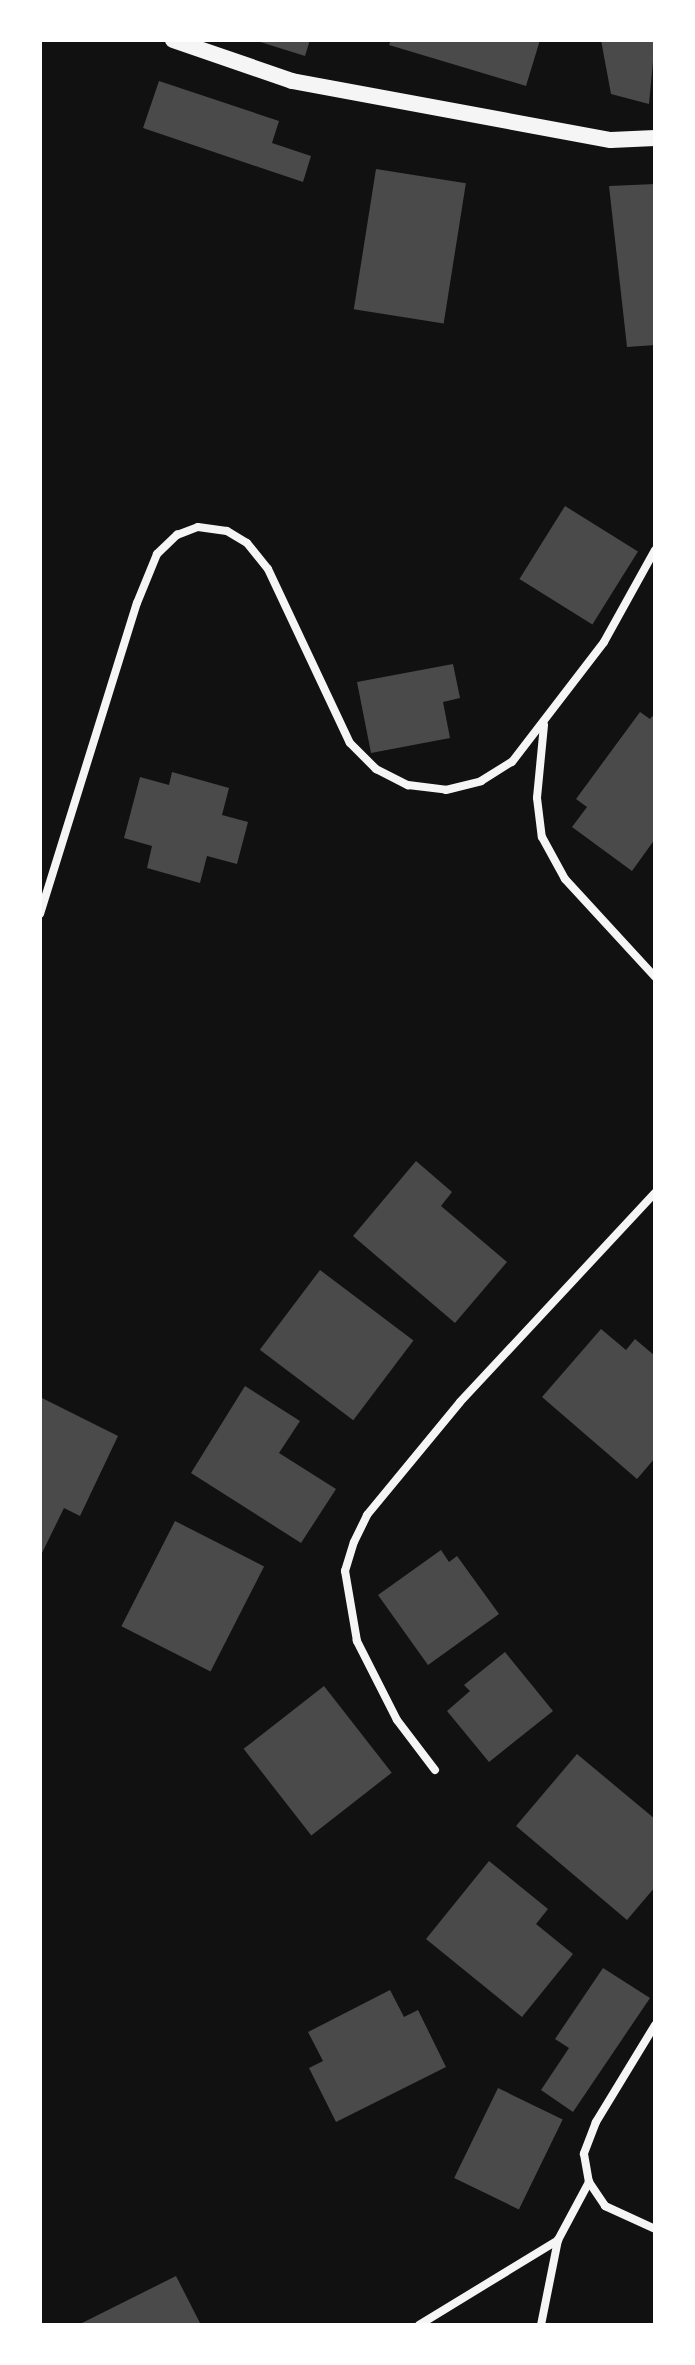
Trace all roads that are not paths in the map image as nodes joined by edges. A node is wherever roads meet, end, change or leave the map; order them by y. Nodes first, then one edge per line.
1 (173, 40) edge
2 (655, 138) edge
3 (655, 550) edge
4 (544, 724) junction
5 (40, 914) edge
6 (655, 977) edge
7 (655, 1193) edge
8 (435, 1770) dead end
9 (655, 2025) edge
10 (589, 2182) junction
11 (655, 2229) edge
12 (558, 2240) junction
13 (419, 2325) edge
14 (541, 2325) edge

1 - 2 main road
3 - 4 street
4 - 5 street
4 - 6 street
7 - 8 street
9 - 10 street
10 - 11 street
10 - 12 street
12 - 13 street
12 - 14 street

